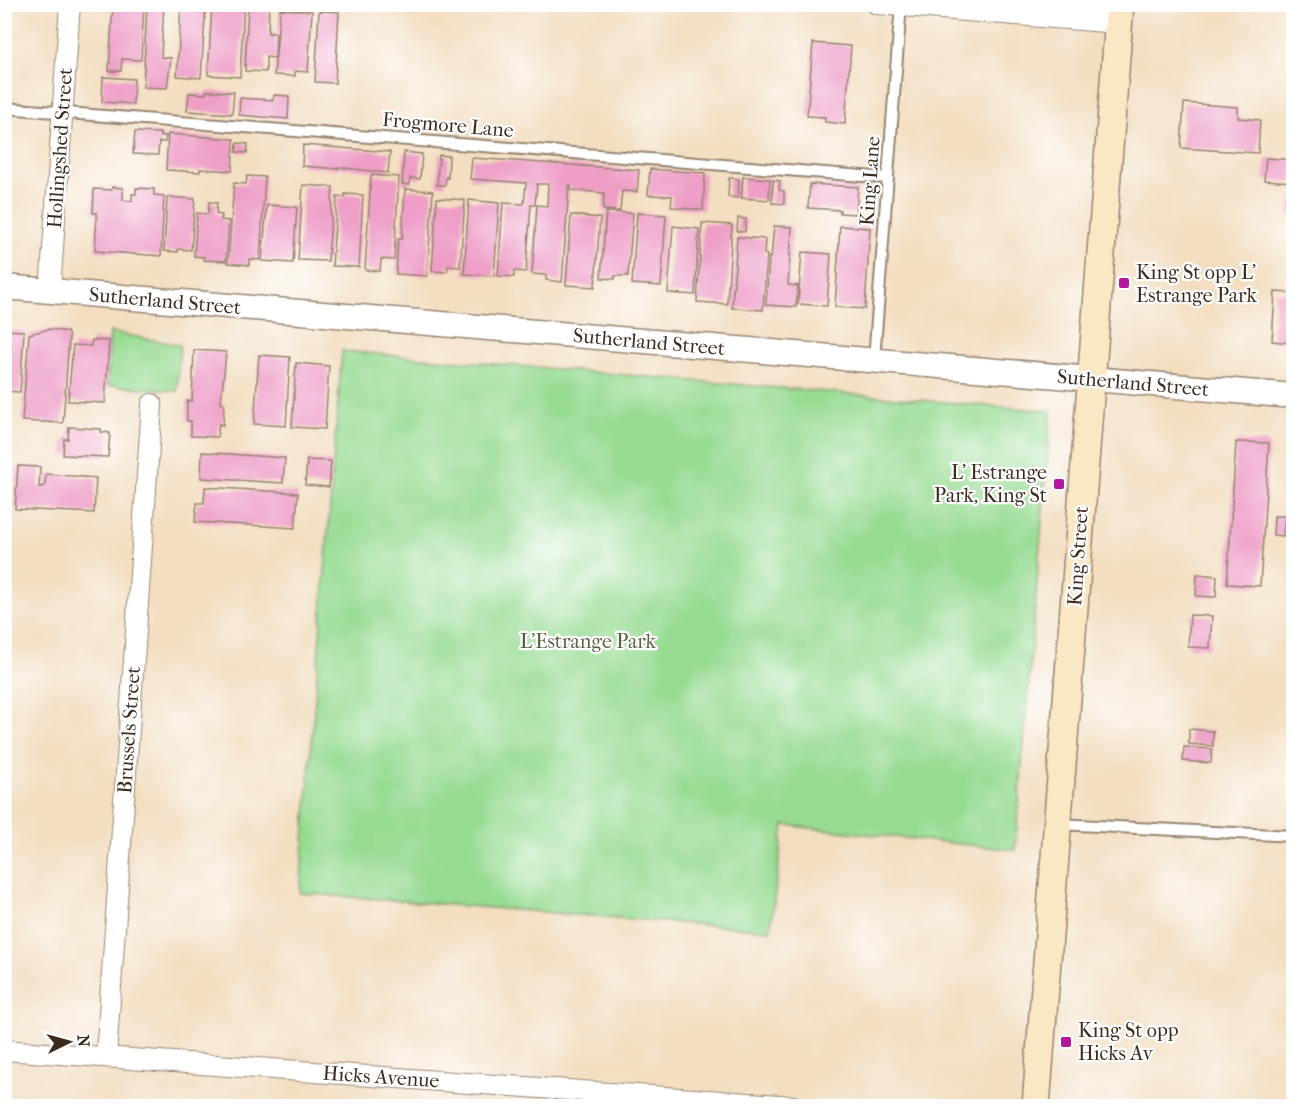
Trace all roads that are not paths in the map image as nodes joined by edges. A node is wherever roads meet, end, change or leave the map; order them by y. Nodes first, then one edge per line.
1 (70, 4) edge
2 (877, 4) edge
3 (901, 5) edge
4 (1119, 14) edge
5 (4, 108) edge
6 (62, 112) junction
7 (888, 178) junction
8 (4, 287) edge
9 (50, 291) junction
10 (874, 360) junction
11 (1091, 379) junction
12 (1293, 396) edge
13 (152, 404) dead end
14 (1057, 824) junction
15 (1293, 836) edge
16 (4, 1050) edge
17 (106, 1057) junction
18 (793, 1107) edge
19 (1036, 1107) edge

1 - 6 street, Hollingshed Street
2 - 3 street
3 - 4 street
3 - 7 lane, King Lane
4 - 11 main road, King Street
5 - 6 lane, Frogmore Lane
6 - 7 lane, Frogmore Lane
6 - 9 street, Hollingshed Street
7 - 10 lane, King Lane
8 - 9 street, Sutherland Street
9 - 10 street, Sutherland Street
10 - 11 street, Sutherland Street
11 - 12 street, Sutherland Street
11 - 14 main road, King Street
13 - 17 street, Brussels Street
14 - 15 lane
14 - 19 main road, King Street
16 - 17 street, Hicks Avenue
17 - 18 street, Hicks Avenue

